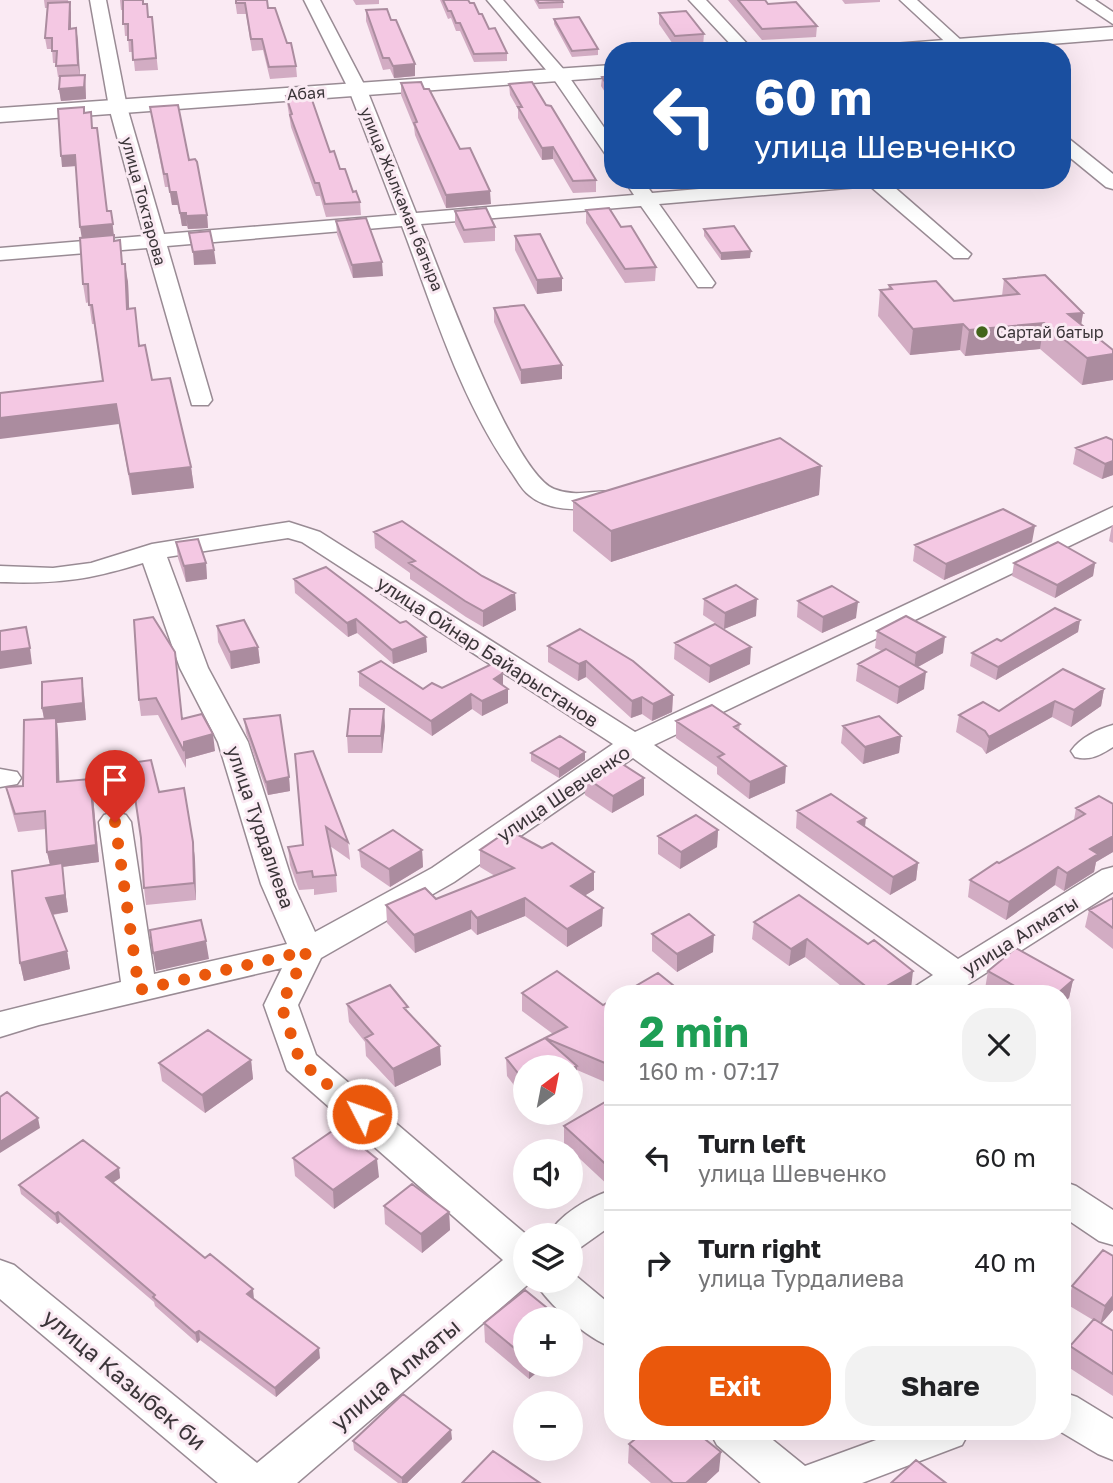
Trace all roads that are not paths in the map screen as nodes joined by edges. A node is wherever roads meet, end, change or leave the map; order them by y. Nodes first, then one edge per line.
1 (98, 0) edge
2 (312, 0) edge
3 (495, 0) edge
4 (697, 0) edge
5 (908, 0) edge
6 (1086, 0) edge
7 (1113, 19) edge
8 (1113, 33) edge
9 (737, 42) edge
10 (955, 42) edge
11 (1022, 42) edge
12 (604, 72) edge
13 (559, 75) junction
14 (358, 90) junction
15 (118, 107) junction
16 (0, 115) edge
17 (604, 140) edge
18 (1113, 155) edge
19 (1072, 160) edge
20 (1113, 183) edge
21 (640, 189) edge
22 (760, 189) edge
23 (885, 189) edge
24 (646, 198) junction
25 (410, 218) junction
26 (154, 240) junction
27 (0, 254) edge
28 (961, 254) dead end
29 (705, 283) dead end
30 (200, 400) dead end
31 (642, 490) edge
32 (1113, 515) edge
33 (152, 552) junction
34 (0, 573) edge
35 (1113, 734) edge
36 (633, 744) junction
37 (1086, 751) dead end
38 (115, 822) dead end
39 (1113, 877) edge
40 (307, 951) junction
41 (956, 974) junction
42 (941, 985) edge
43 (139, 990) junction
44 (0, 1025) edge
45 (1071, 1202) edge
46 (604, 1211) edge
47 (583, 1225) edge
48 (1113, 1230) edge
49 (513, 1246) edge
50 (513, 1275) edge
51 (0, 1276) edge
52 (569, 1293) edge
53 (604, 1323) edge
54 (1071, 1415) edge
55 (742, 1440) edge
56 (926, 1440) edge
57 (1113, 1441) edge
58 (250, 1483) edge
59 (265, 1483) edge
60 (793, 1483) edge
61 (811, 1483) edge

1 - 15 street, улица Токтарова
2 - 14 street, улица Жылкаман батыра
3 - 13 street
4 - 9 street
5 - 10 street
6 - 7 street
8 - 11 street
12 - 13 street, Абая
13 - 14 street, Абая
13 - 17 street
14 - 15 street, Абая
14 - 25 street, улица Жылкаман батыра
15 - 16 street, Абая
15 - 26 street, улица Токтарова
18 - 19 street
19 - 20 street
21 - 24 street
22 - 24 street
23 - 28 street
24 - 25 street
24 - 29 street
25 - 26 street
25 - 31 street, улица Жылкаман батыра
26 - 27 street
26 - 30 street, улица Токтарова
32 - 36 street, улица Шевченко
33 - 34 street
33 - 36 street, улица Ойнар Байарыстанов
33 - 40 street, улица Турдалиева
35 - 37 street
36 - 40 street, улица Шевченко
36 - 41 street, улица Ойнар Байарыстанов
38 - 43 street
39 - 41 street, улица Алматы
40 - 43 street, улица Шевченко
40 - 49 street
41 - 42 street, улица Алматы
43 - 44 street, улица Шевченко
45 - 48 street
46 - 47 street
50 - 59 street, улица Алматы
51 - 58 street, улица Казыбек би
52 - 53 street
54 - 57 street
55 - 60 street
56 - 61 street

